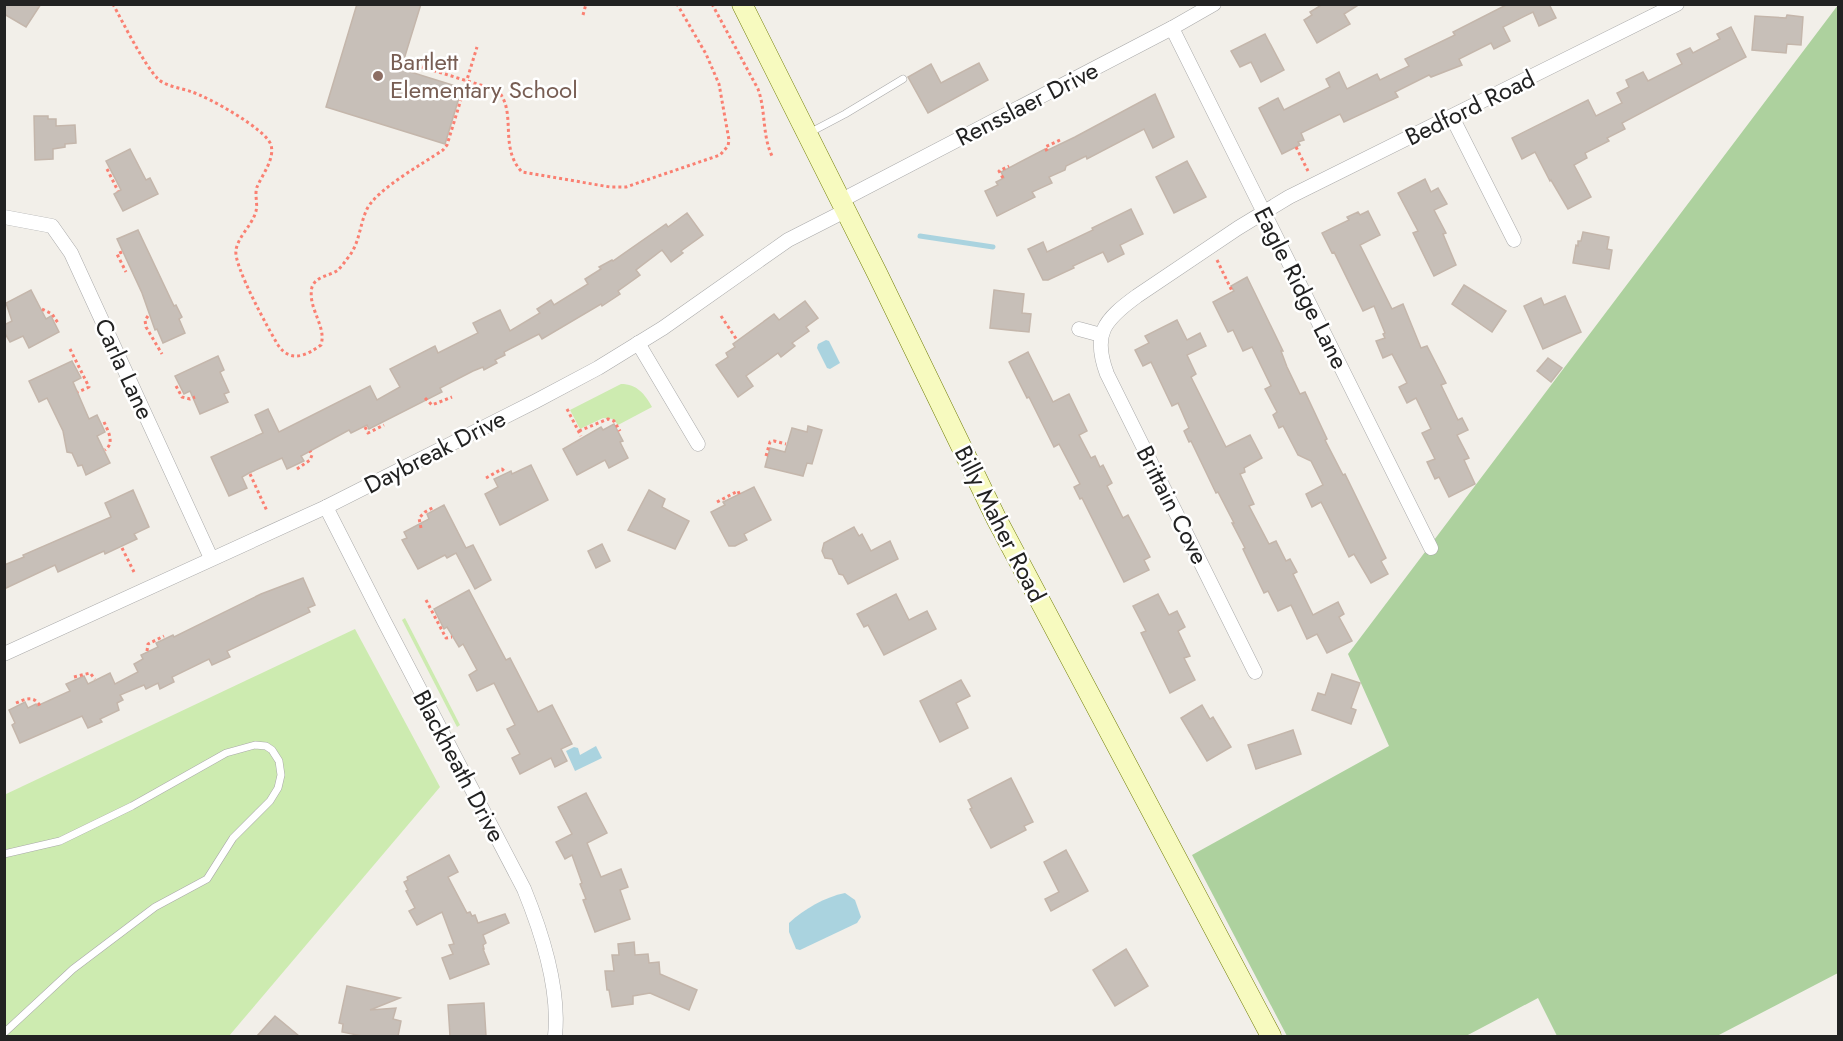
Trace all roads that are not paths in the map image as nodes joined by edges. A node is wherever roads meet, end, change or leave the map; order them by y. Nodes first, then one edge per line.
1 (742, 4) edge
2 (1214, 4) edge
3 (1677, 4) edge
4 (1172, 28) junction
5 (903, 79) dead end
6 (1452, 117) junction
7 (807, 134) junction
8 (843, 206) junction
9 (1263, 212) junction
10 (4, 217) edge
11 (1514, 240) dead end
12 (1079, 329) dead end
13 (1101, 335) junction
14 (638, 344) junction
15 (698, 444) dead end
16 (326, 507) junction
17 (1431, 548) dead end
18 (211, 558) junction
19 (4, 654) edge
20 (1255, 672) dead end
21 (4, 854) edge
22 (4, 1033) edge
23 (555, 1036) edge
24 (1271, 1036) edge

1 - 7 main road, Billy Maher Road
2 - 4 street, Rensslaer Drive
3 - 6 street, Bedford Road
4 - 8 street, Rensslaer Drive
4 - 9 street, Eagle Ridge Lane
5 - 7 lane
6 - 9 street, Bedford Road
6 - 11 street
7 - 8 main road, Billy Maher Road
8 - 14 street, Daybreak Drive
8 - 24 main road, Billy Maher Road
9 - 13 street
9 - 17 street, Eagle Ridge Lane
10 - 18 street, Carla Lane
12 - 13 street
13 - 20 street, Brittain Cove
14 - 15 street
14 - 16 street, Daybreak Drive
16 - 18 street, Daybreak Drive
16 - 23 street, Blackheath Drive
18 - 19 street, Daybreak Drive
21 - 22 lane

